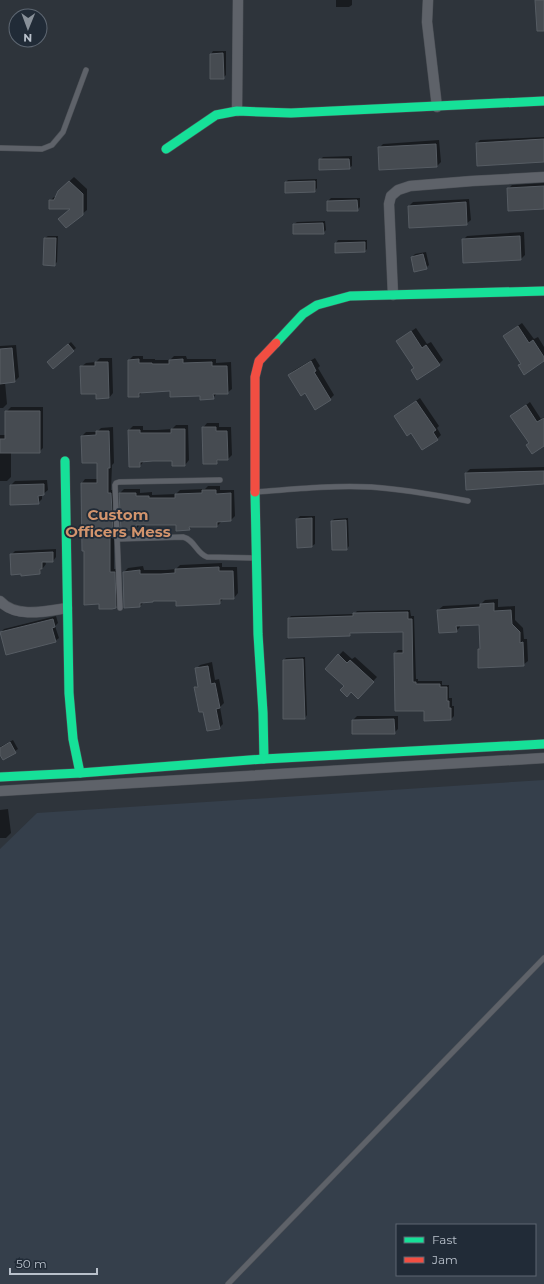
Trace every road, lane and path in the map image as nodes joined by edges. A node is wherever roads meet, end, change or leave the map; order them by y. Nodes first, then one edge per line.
1 (238, 0) edge
2 (428, 0) edge
3 (86, 70) dead end
4 (544, 101) edge
5 (437, 107) junction
6 (237, 111) junction
7 (0, 148) edge
8 (166, 149) dead end
9 (544, 177) edge
10 (544, 291) edge
11 (393, 295) junction
12 (65, 461) dead end
13 (220, 480) dead end
14 (255, 492) junction
15 (468, 501) dead end
16 (117, 539) junction
17 (256, 558) junction
18 (0, 601) edge
19 (68, 608) junction
20 (120, 608) dead end
21 (544, 744) edge
22 (544, 758) edge
23 (264, 759) junction
24 (80, 773) junction
25 (0, 777) edge
26 (0, 791) edge
27 (544, 958) edge
28 (228, 1284) edge

1 - 6 street
2 - 5 street
3 - 7 lane
4 - 5 street
5 - 6 street
6 - 8 street
9 - 11 street
10 - 11 street
11 - 14 street
12 - 19 street
13 - 16 lane
14 - 15 lane
14 - 17 street
16 - 17 lane
16 - 20 lane
17 - 23 street
18 - 19 street
19 - 24 street
21 - 23 street
22 - 26 street
23 - 24 street
24 - 25 street
27 - 28 lane

